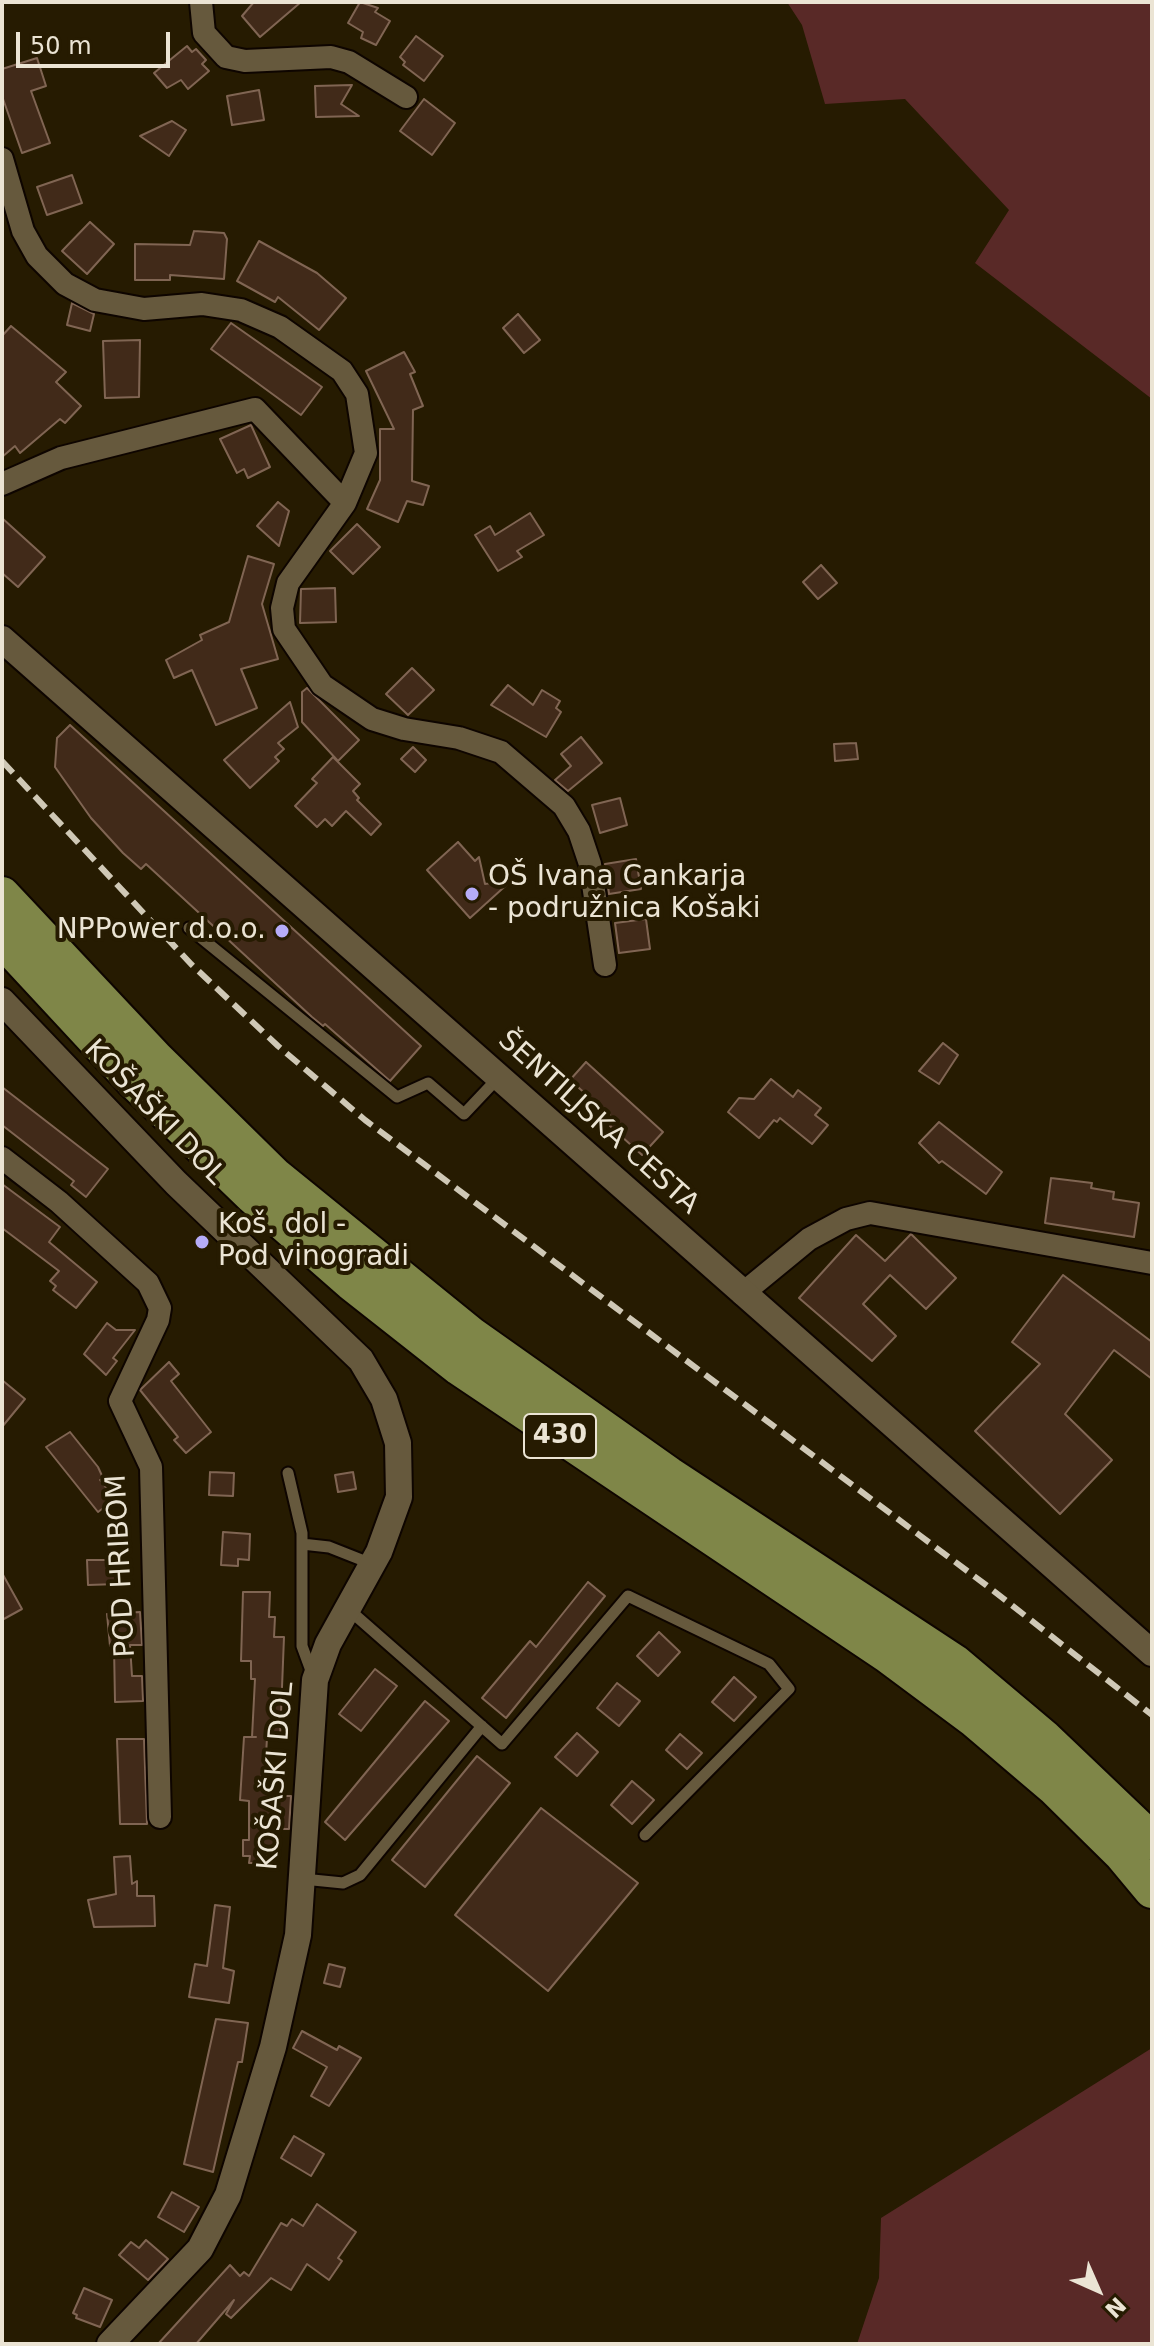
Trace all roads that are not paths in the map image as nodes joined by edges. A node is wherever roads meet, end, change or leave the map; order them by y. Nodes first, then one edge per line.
1 (201, 2) edge
2 (406, 97) dead end
3 (2, 159) edge
4 (2, 484) edge
5 (345, 503) junction
6 (2, 639) edge
7 (2, 895) edge
8 (189, 928) dead end
9 (2, 939) edge
10 (605, 965) dead end
11 (2, 1001) edge
12 (498, 1077) junction
13 (2, 1158) edge
14 (1152, 1263) edge
15 (742, 1294) junction
16 (288, 1473) dead end
17 (302, 1544) junction
18 (373, 1564) junction
19 (347, 1608) junction
20 (1152, 1653) edge
21 (315, 1680) junction
22 (482, 1726) junction
23 (160, 1817) dead end
24 (645, 1835) dead end
25 (1152, 1841) edge
26 (300, 1878) junction
27 (1152, 1890) edge
28 (110, 2344) edge

1 - 2 street
3 - 5 street
4 - 5 street
5 - 10 street
6 - 12 street, ŠENTILJSKA CESTA
7 - 25 highway, 430
8 - 12 lane
9 - 27 highway, 430
11 - 18 street, KOŠAŠKI DOL
12 - 15 street, ŠENTILJSKA CESTA
13 - 23 street, POD HRIBOM
14 - 15 street
15 - 20 street, ŠENTILJSKA CESTA
16 - 17 lane
17 - 18 lane
17 - 21 lane
18 - 19 street, KOŠAŠKI DOL
19 - 21 street, KOŠAŠKI DOL
19 - 22 lane
21 - 26 street, KOŠAŠKI DOL
22 - 24 lane
22 - 26 lane
26 - 28 street, KOŠAŠKI DOL

